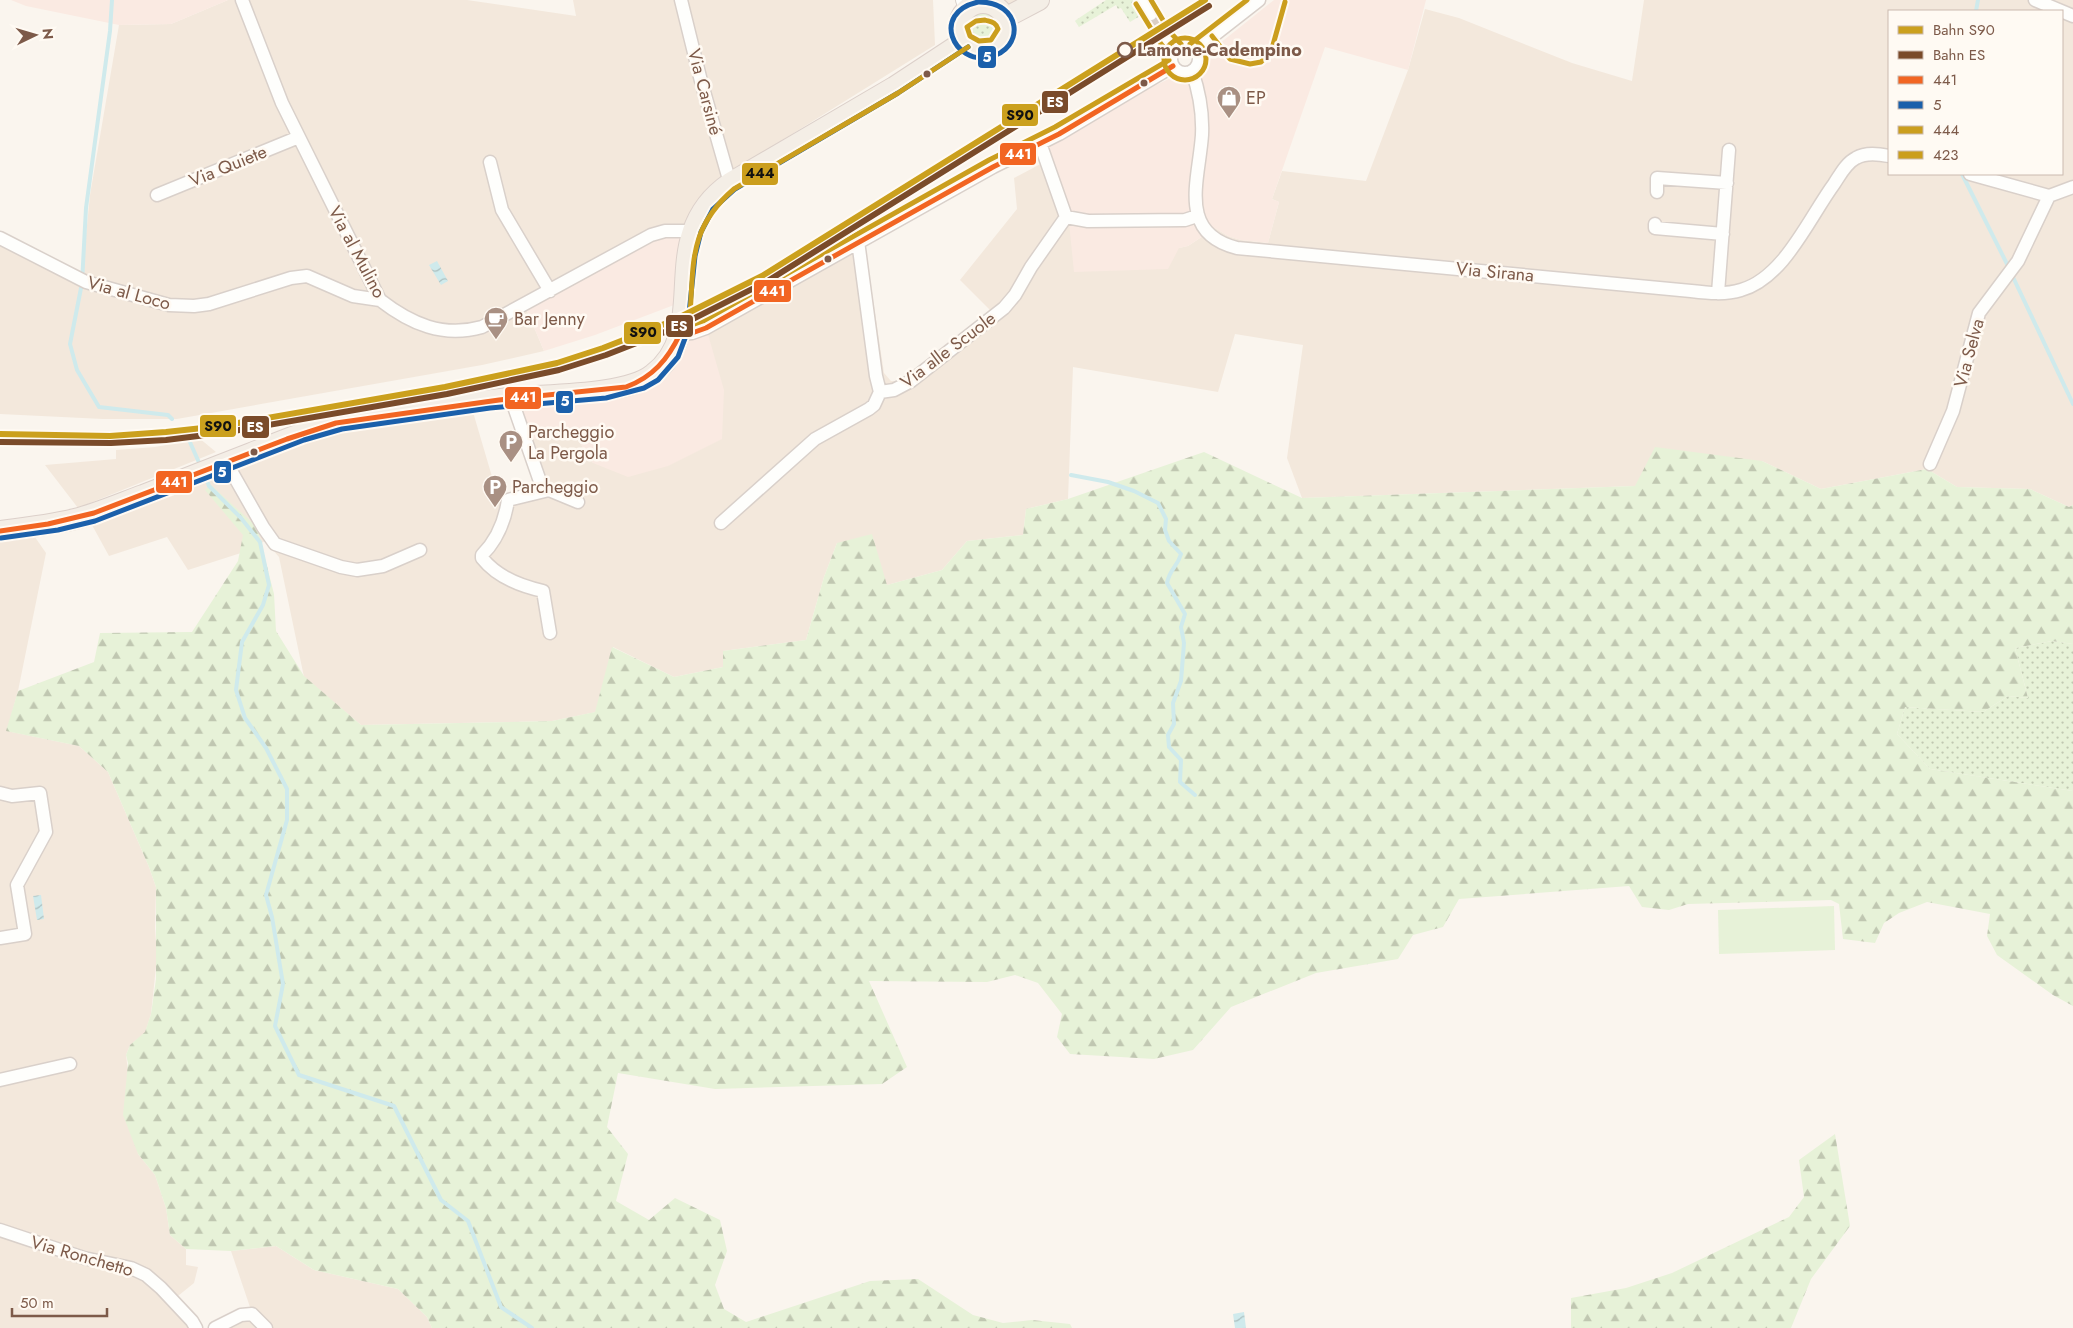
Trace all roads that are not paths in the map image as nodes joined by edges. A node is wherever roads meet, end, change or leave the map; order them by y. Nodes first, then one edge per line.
1 (242, 0) edge
2 (681, 0) edge
3 (1039, 0) edge
4 (1142, 0) edge
5 (1259, 0) edge
6 (2035, 0) edge
7 (967, 3) edge
8 (2057, 4) edge
9 (1151, 14) tunnel mouth
10 (2073, 16) edge
11 (1005, 18) junction
12 (1164, 36) tunnel mouth
13 (964, 41) junction
14 (1175, 48) junction
15 (1195, 50) junction
16 (1173, 66) junction
17 (1192, 71) junction
18 (299, 137) junction
19 (1040, 143) junction
20 (1729, 150) dead end
21 (1888, 156) edge
22 (490, 162) dead end
23 (1976, 175) edge
24 (730, 183) junction
25 (1727, 183) junction
26 (2073, 187) edge
27 (1657, 192) dead end
28 (157, 195) dead end
29 (2049, 196) junction
30 (1197, 216) junction
31 (1066, 217) junction
32 (1655, 224) dead end
33 (691, 231) junction
34 (1723, 234) junction
35 (1, 239) edge
36 (858, 241) junction
37 (550, 292) junction
38 (1718, 293) junction
39 (380, 300) junction
40 (680, 334) junction
41 (880, 392) junction
42 (511, 398) junction
43 (1930, 464) dead end
44 (213, 468) junction
45 (544, 490) junction
46 (578, 502) dead end
47 (722, 523) dead end
48 (0, 531) edge
49 (420, 550) dead end
50 (550, 633) dead end
51 (0, 794) edge
52 (0, 938) edge
53 (70, 1064) dead end
54 (0, 1080) edge
55 (0, 1230) edge
56 (196, 1328) edge
57 (215, 1328) edge
58 (266, 1328) edge

1 - 18 street, Via al Mulino
2 - 24 street, Via Carsiné
3 - 11 main road
4 - 9 street
5 - 15 street
6 - 8 street
7 - 11 main road
7 - 13 main road
8 - 10 street
11 - 13 main road
12 - 14 street
13 - 24 main road
14 - 15 street
14 - 16 street
15 - 17 street
16 - 17 street
16 - 19 street
17 - 30 street
18 - 28 street, Via Quiete
18 - 39 street, Via al Mulino
19 - 31 street
19 - 36 street
20 - 25 street
21 - 38 street, Via Sirana
22 - 37 street
23 - 29 street
24 - 33 main road
25 - 27 street
25 - 34 street
26 - 29 street
29 - 43 street, Via Selva
30 - 31 street
30 - 38 street, Via Sirana
31 - 41 street, Via alle Scuole
32 - 34 street
33 - 37 street, Via al Mulino
33 - 40 main road
34 - 38 street
35 - 39 street, Via al Loco
36 - 40 street
36 - 41 street
37 - 39 street, Via al Mulino
40 - 42 main road
41 - 47 street, Via alle Scuole
42 - 44 main road
42 - 45 street
44 - 48 main road
44 - 49 street
45 - 46 street
45 - 50 street
51 - 52 street
53 - 54 street
55 - 56 street, Via Ronchetto
57 - 58 street

